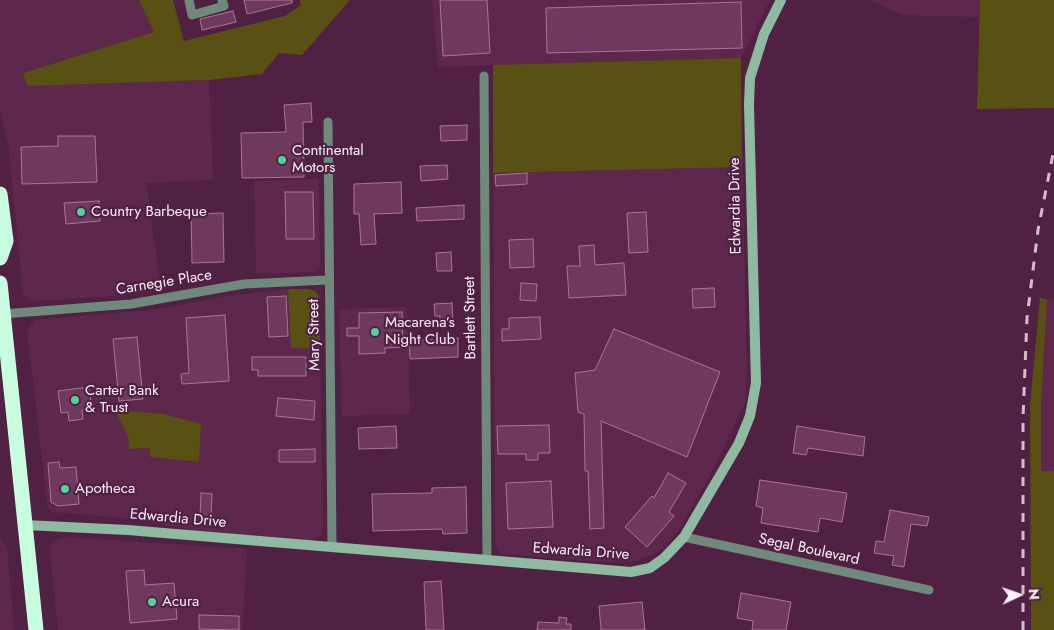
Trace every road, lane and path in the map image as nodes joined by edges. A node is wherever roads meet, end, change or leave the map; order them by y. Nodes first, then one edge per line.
1 (188, 0) edge
2 (222, 0) edge
3 (781, 0) edge
4 (484, 76) dead end
5 (328, 122) dead end
6 (0, 194) edge
7 (0, 258) edge
8 (328, 280) junction
9 (0, 283) edge
10 (3, 314) junction
11 (25, 525) junction
12 (684, 537) junction
13 (332, 547) junction
14 (487, 560) junction
15 (929, 590) dead end
16 (36, 630) edge

1 - 2 street
3 - 12 main road, Edwardia Drive
4 - 14 street, Bartlett Street
5 - 8 street, Mary Street
6 - 7 highway
8 - 10 street, Carnegie Place
8 - 13 street, Mary Street
9 - 10 highway
10 - 11 highway
11 - 13 main road, Edwardia Drive
11 - 16 highway
12 - 14 main road, Edwardia Drive
12 - 15 street, Segal Boulevard
13 - 14 main road, Edwardia Drive

